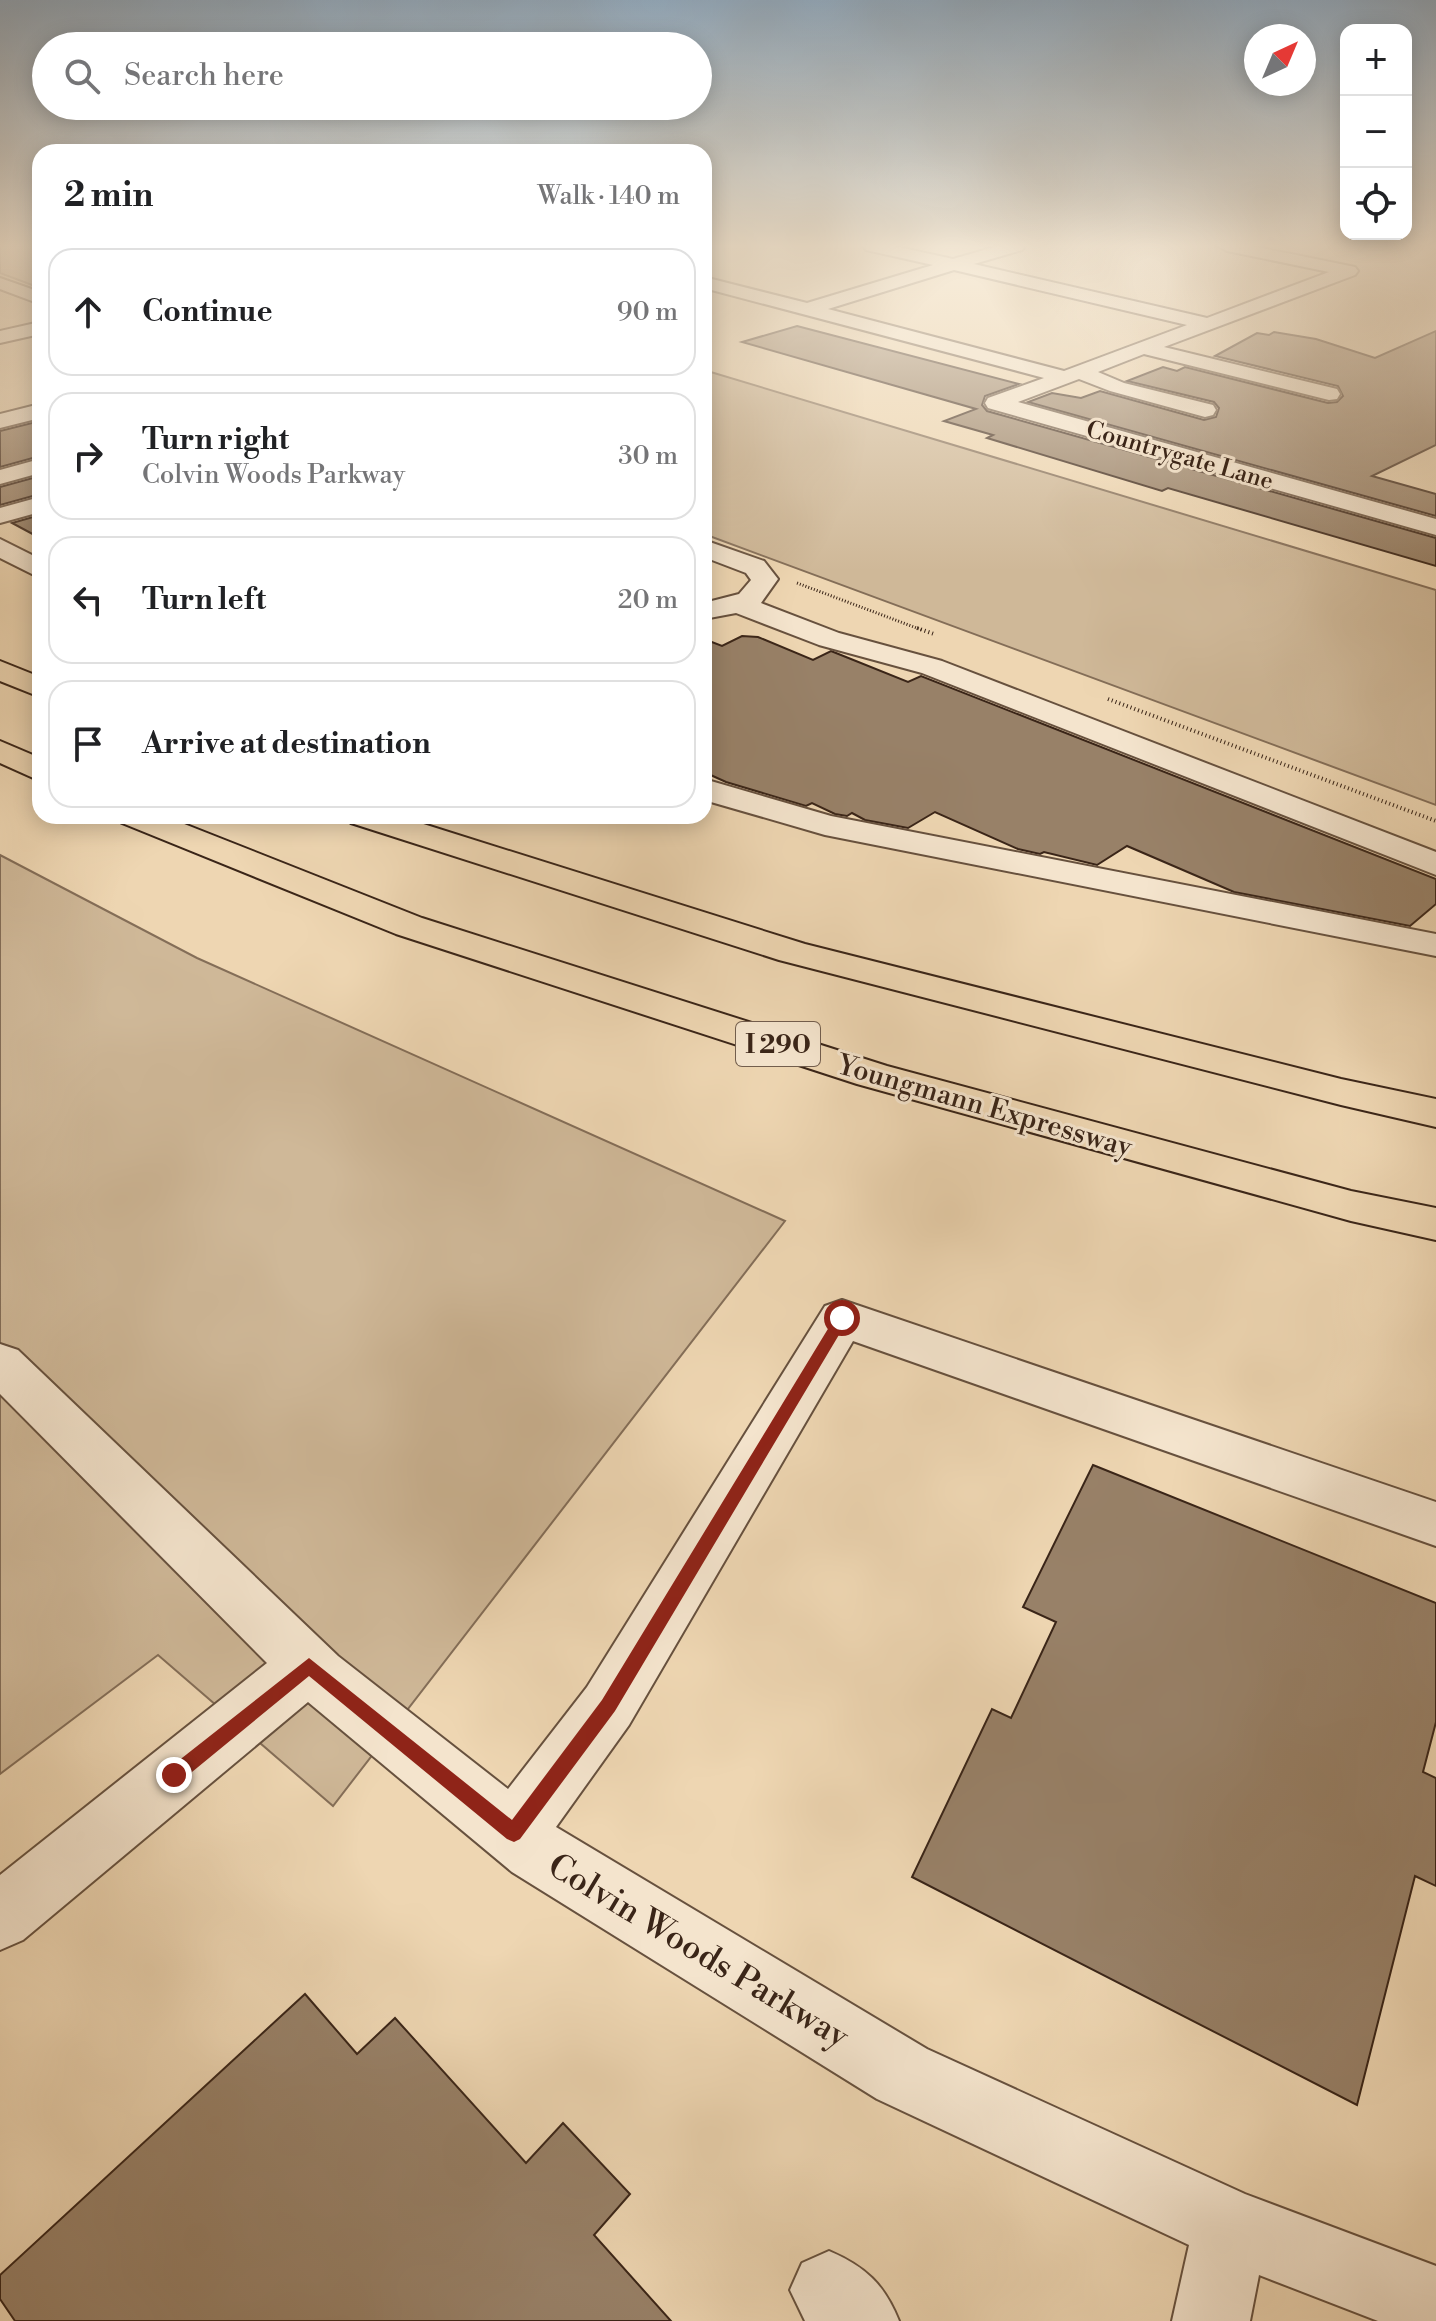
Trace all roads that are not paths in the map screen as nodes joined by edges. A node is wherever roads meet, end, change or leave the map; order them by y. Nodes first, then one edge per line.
1 (977, 354) edge
2 (1126, 354) edge
3 (1169, 354) edge
4 (1072, 374) junction
5 (1329, 394) dead end
6 (1205, 410) dead end
7 (32, 413) edge
8 (0, 421) edge
9 (3, 465) edge
10 (32, 466) edge
11 (32, 506) edge
12 (0, 516) edge
13 (1436, 527) edge
14 (0, 547) edge
15 (712, 551) edge
16 (32, 565) edge
17 (738, 604) junction
18 (712, 609) edge
19 (0, 670) edge
20 (32, 684) edge
21 (0, 751) edge
22 (32, 767) edge
23 (712, 791) edge
24 (154, 824) edge
25 (388, 824) edge
26 (1436, 864) edge
27 (1436, 945) edge
28 (1436, 1113) edge
29 (1436, 1224) edge
30 (0, 1363) edge
31 (1436, 1524) edge
32 (309, 1665) junction
33 (514, 1833) junction
34 (0, 1917) edge
35 (1231, 2226) junction
36 (1436, 2305) edge
37 (1211, 2321) edge

1 - 4 street
2 - 4 street
3 - 5 street
4 - 6 street
4 - 13 street, Countrygate Lane
7 - 8 street
9 - 10 street
11 - 12 street
14 - 16 street
15 - 17 street
17 - 18 street
17 - 26 street
19 - 20 highway
21 - 22 highway
23 - 27 street
24 - 29 highway, Youngmann Expressway / I 290
25 - 28 highway
30 - 32 street, Colvin Woods Parkway
31 - 33 street
32 - 33 street, Colvin Woods Parkway
32 - 34 street
33 - 35 street, Colvin Woods Parkway
35 - 36 street, Colvin Woods Parkway
35 - 37 street

